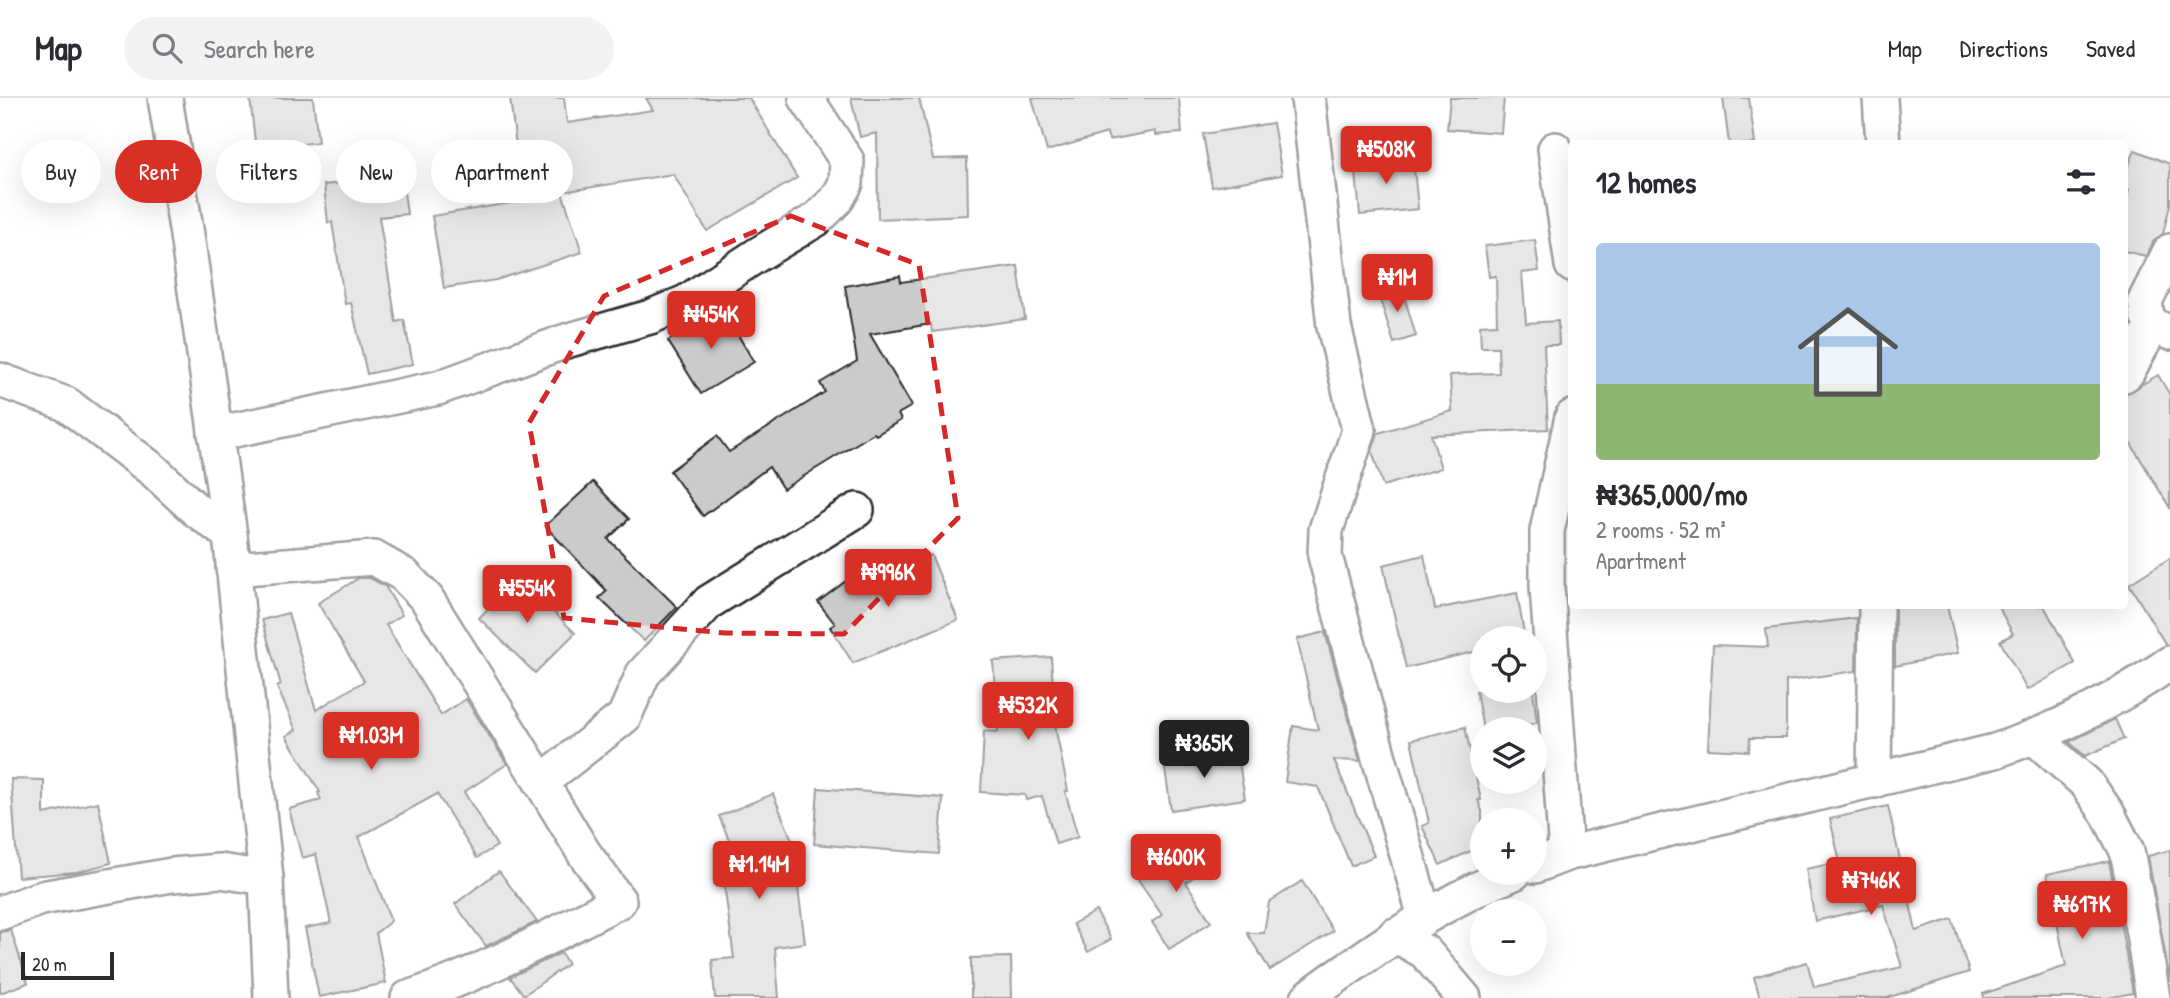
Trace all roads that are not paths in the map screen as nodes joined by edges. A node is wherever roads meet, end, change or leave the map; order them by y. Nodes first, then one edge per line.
1 (165, 98) edge
2 (806, 98) edge
3 (1308, 98) edge
4 (1880, 98) edge
5 (1882, 140) edge
6 (1555, 149) dead end
7 (1568, 238) edge
8 (2170, 251) edge
9 (2161, 329) edge
10 (2128, 370) edge
11 (0, 380) edge
12 (215, 434) junction
13 (1568, 435) edge
14 (856, 510) dead end
15 (230, 536) junction
16 (233, 569) junction
17 (1877, 609) edge
18 (2170, 663) edge
19 (2035, 738) junction
20 (1874, 781) junction
21 (541, 782) junction
22 (1566, 854) junction
23 (1547, 861) edge
24 (266, 878) junction
25 (1482, 885) edge
26 (0, 913) edge
27 (1424, 917) junction
28 (1395, 935) junction
29 (271, 998) edge
30 (408, 998) edge
31 (1308, 998) edge
32 (1464, 998) edge
33 (2153, 998) edge

1 - 12 street
2 - 12 street
3 - 27 street
4 - 5 street
6 - 7 street
8 - 9 street
9 - 10 street
11 - 15 street
12 - 15 street
13 - 22 street
14 - 21 street
15 - 16 street
16 - 21 street
16 - 24 street
17 - 20 street
18 - 19 street
19 - 20 street
19 - 33 street
20 - 22 street
21 - 30 street
22 - 23 street
24 - 26 street
24 - 29 street
25 - 27 street
27 - 28 street
28 - 31 street
28 - 32 street

